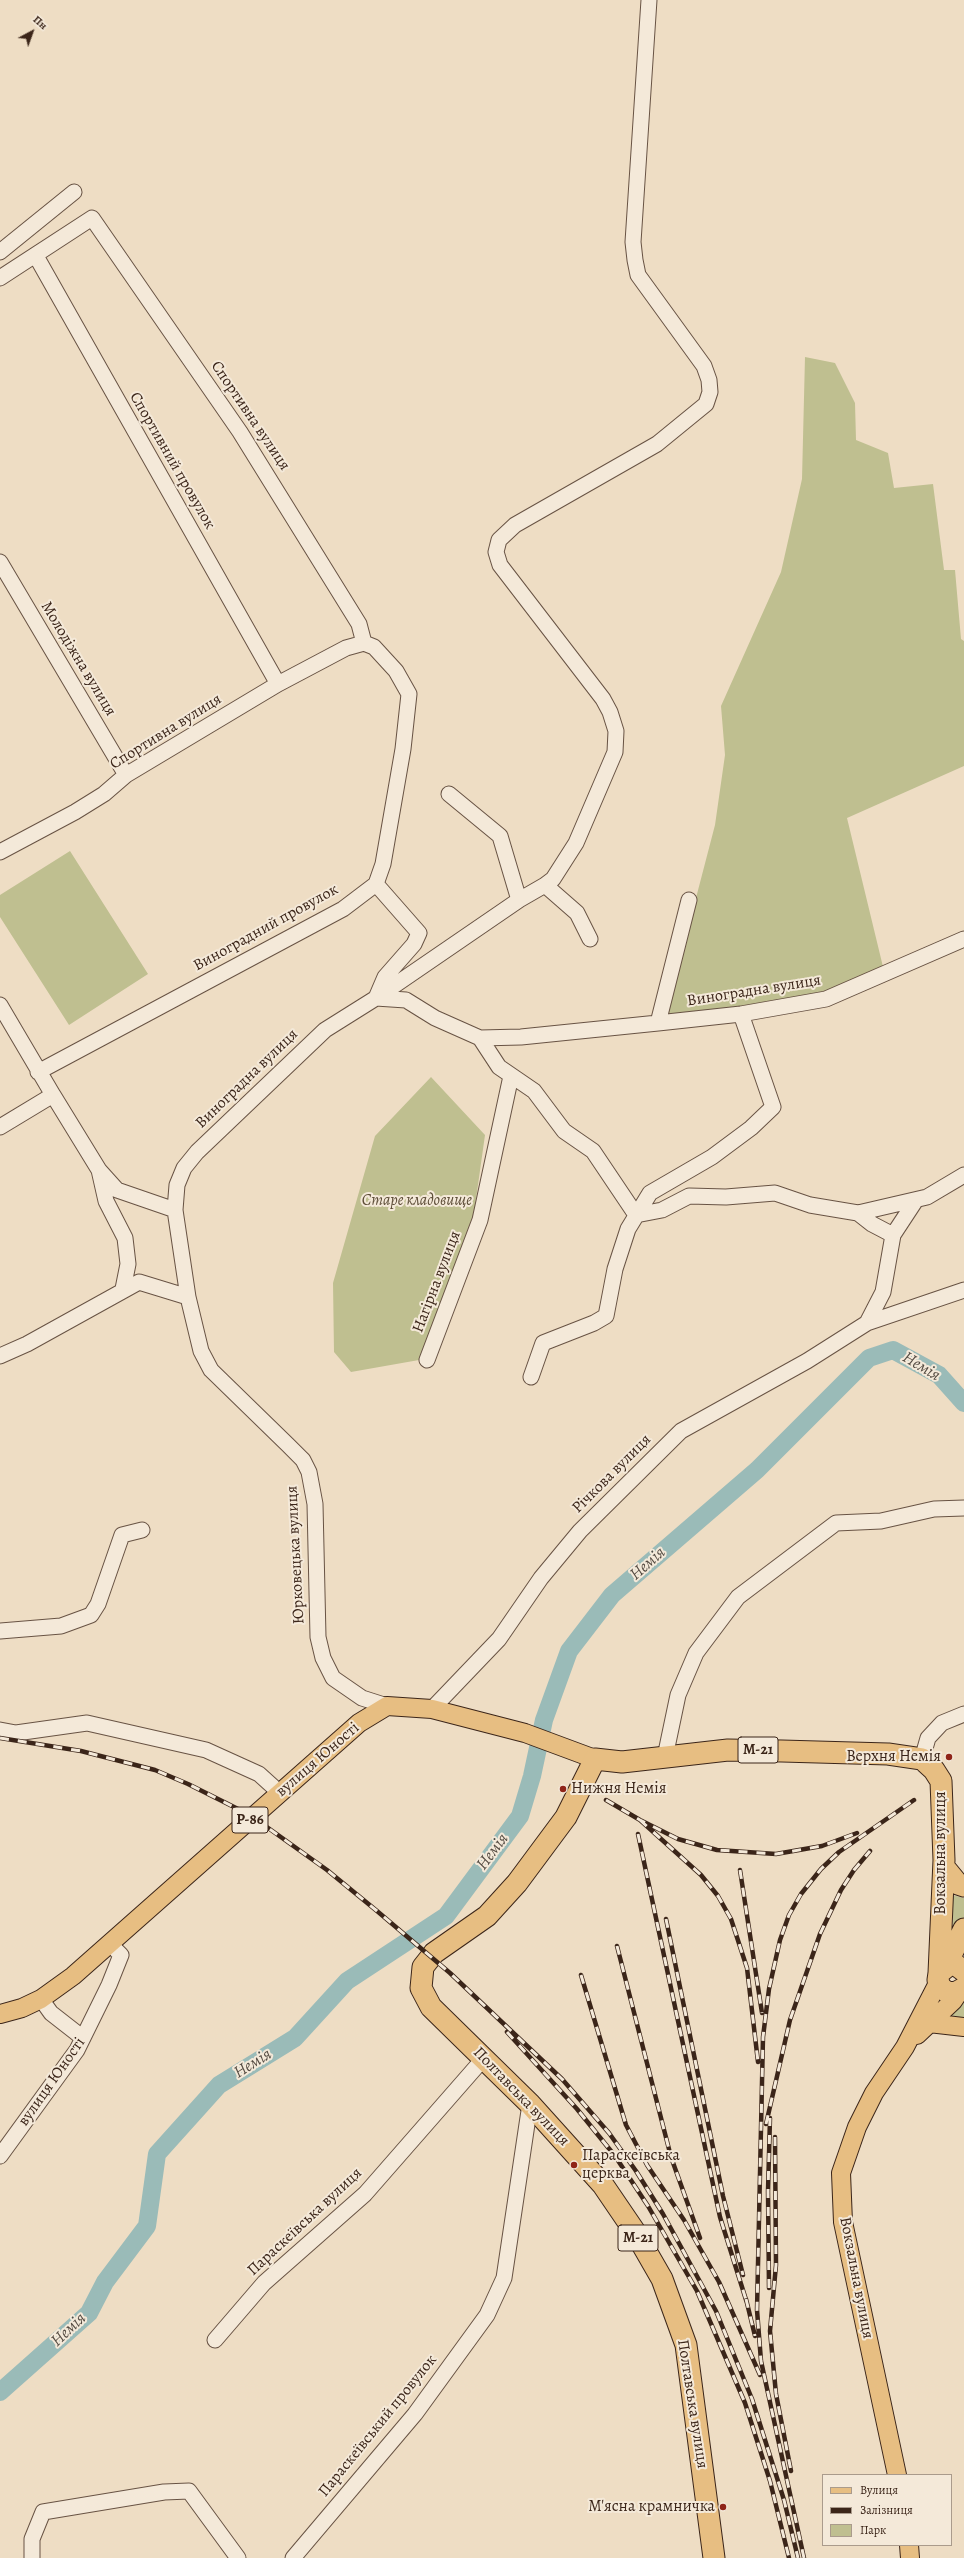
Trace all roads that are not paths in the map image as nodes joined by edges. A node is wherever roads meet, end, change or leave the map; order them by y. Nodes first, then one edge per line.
1 (649, 0) edge
2 (74, 192) dead end
3 (0, 252) edge
4 (36, 256) junction
5 (0, 278) edge
6 (0, 562) edge
7 (364, 643) junction
8 (278, 684) junction
9 (126, 775) junction
10 (449, 794) dead end
11 (0, 852) edge
12 (376, 884) junction
13 (545, 885) junction
14 (519, 900) junction
15 (689, 900) dead end
16 (590, 939) dead end
17 (964, 939) edge
18 (376, 998) junction
19 (0, 1005) edge
20 (741, 1014) junction
21 (658, 1023) junction
22 (480, 1038) junction
23 (38, 1072) junction
24 (511, 1076) junction
25 (53, 1094) junction
26 (0, 1127) edge
27 (99, 1170) junction
28 (964, 1175) edge
29 (916, 1200) junction
30 (175, 1210) junction
31 (858, 1213) junction
32 (636, 1215) junction
33 (893, 1235) junction
34 (123, 1289) junction
35 (964, 1290) edge
36 (188, 1297) junction
37 (867, 1323) junction
38 (0, 1356) edge
39 (427, 1360) dead end
40 (531, 1378) dead end
41 (964, 1508) edge
42 (142, 1530) dead end
43 (0, 1631) edge
44 (387, 1706) junction
45 (432, 1709) junction
46 (964, 1714) edge
47 (0, 1730) edge
48 (665, 1757) junction
49 (595, 1759) junction
50 (922, 1760) junction
51 (280, 1793) junction
52 (944, 1867) junction
53 (964, 1886) edge
54 (110, 1944) junction
55 (956, 1965) edge
56 (41, 1999) junction
57 (0, 2014) edge
58 (929, 2023) junction
59 (964, 2027) edge
60 (83, 2038) junction
61 (905, 2047) junction
62 (484, 2058) junction
63 (530, 2104) junction
64 (0, 2156) edge
65 (215, 2340) dead end
66 (897, 2474) edge
67 (909, 2546) edge
68 (32, 2558) edge
69 (238, 2558) edge
70 (293, 2558) edge
71 (714, 2558) edge
72 (910, 2558) edge

1 - 13 street, Виноградна вулиця
2 - 3 street
4 - 5 street
4 - 7 street, Спортивна вулиця
4 - 8 street, Спортивний провулок
6 - 9 street, Молодіжна вулиця
7 - 8 street, Спортивна вулиця
7 - 12 street
8 - 9 street, Спортивна вулиця
9 - 11 street, Спортивна вулиця
10 - 14 street
12 - 18 street
12 - 23 street, Виноградний провулок
13 - 14 street, Виноградна вулиця
13 - 16 street
14 - 18 street, Виноградна вулиця
15 - 21 street, Виноградна вулиця
17 - 20 street, Виноградна вулиця
18 - 22 street, Виноградна вулиця
18 - 30 street, Виноградна вулиця
19 - 23 street
20 - 21 street, Виноградна вулиця
20 - 32 street
21 - 22 street, Виноградна вулиця
22 - 24 street
23 - 25 street
24 - 32 street
24 - 39 street, Нагірна вулиця
25 - 26 street
25 - 27 street
27 - 30 street
27 - 34 street
28 - 29 street
29 - 31 street
29 - 33 street
30 - 36 street, Юрковецька вулиця
31 - 32 street
31 - 33 street
32 - 40 street
33 - 37 street
34 - 36 street
34 - 38 street
35 - 37 street, Річкова вулиця
36 - 44 street, Юрковецька вулиця
37 - 45 street, Річкова вулиця
41 - 48 street
42 - 43 street
44 - 45 main road
44 - 51 main road, вулиця Юності / Р-86
45 - 49 main road
46 - 50 street
47 - 51 street
48 - 49 highway, М-21
48 - 50 highway, М-21
49 - 62 highway, Полтавська вулиця / М-21
50 - 52 highway, Вокзальна вулиця
51 - 54 main road, вулиця Юності / Р-86
52 - 53 highway
52 - 55 highway, Вокзальна вулиця
54 - 56 main road, вулиця Юності / Р-86
54 - 60 street, вулиця Юності
55 - 58 main road, Вокзальна вулиця
55 - 61 main road, Вокзальна вулиця
56 - 57 main road, вулиця Юності / Р-86
56 - 60 street
58 - 59 main road
58 - 61 main road, Вокзальна вулиця
60 - 64 street, вулиця Юності
61 - 66 main road, Вокзальна вулиця
62 - 63 highway, Полтавська вулиця / М-21
62 - 65 street, Параскеївська вулиця
63 - 70 street, Параскеївський провулок
63 - 71 highway, Полтавська вулиця / М-21
67 - 72 main road
68 - 69 street

